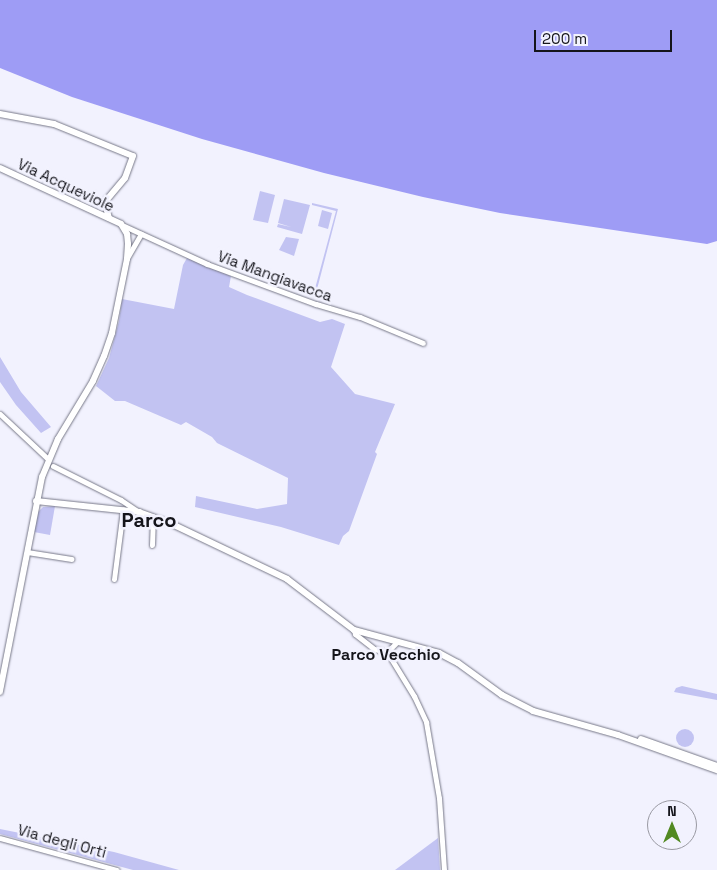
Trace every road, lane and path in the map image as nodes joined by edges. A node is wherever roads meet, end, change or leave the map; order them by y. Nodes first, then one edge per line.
1 (0, 114) edge
2 (0, 168) edge
3 (110, 218) junction
4 (121, 224) junction
5 (140, 234) junction
6 (127, 258) junction
7 (423, 343) dead end
8 (0, 414) edge
9 (48, 459) junction
10 (53, 466) dead end
11 (36, 501) junction
12 (123, 510) junction
13 (139, 512) junction
14 (153, 518) junction
15 (152, 545) dead end
16 (27, 552) junction
17 (71, 559) dead end
18 (114, 579) dead end
19 (354, 630) junction
20 (397, 642) junction
21 (387, 652) junction
22 (0, 692) edge
23 (579, 724) junction
24 (717, 766) edge
25 (717, 770) edge
26 (0, 838) edge
27 (117, 870) edge
28 (444, 870) edge

1 - 3 main road
2 - 3 main road, Via Acqueviole
3 - 4 main road, Via Acqueviole
4 - 5 street, Via Mangiavacca
4 - 6 main road
5 - 6 street
5 - 7 street, Via Mangiavacca
6 - 9 main road
8 - 9 street
9 - 11 main road
10 - 13 street
11 - 12 main road
11 - 16 main road
12 - 13 main road
12 - 18 street
13 - 14 main road
14 - 15 street
14 - 19 main road
16 - 17 street
16 - 22 main road
19 - 20 main road
19 - 21 street
20 - 21 street
20 - 23 main road
21 - 28 street
23 - 24 main road
23 - 25 main road
26 - 27 street, Via degli Orti

